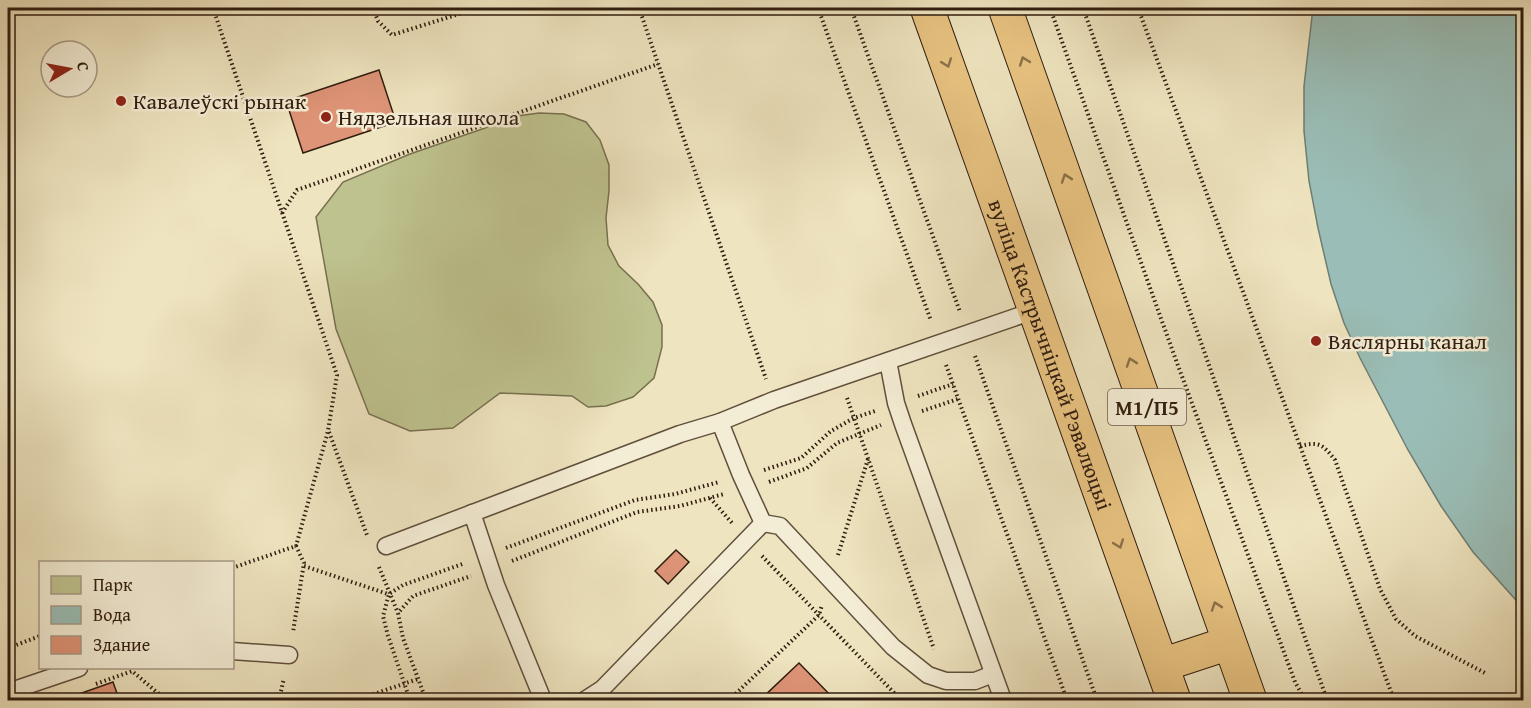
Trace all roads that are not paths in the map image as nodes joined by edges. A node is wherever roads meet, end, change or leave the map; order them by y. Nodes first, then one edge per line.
1 (927, 8) edge
2 (1005, 8) edge
3 (1036, 310) junction
4 (888, 362) junction
5 (720, 422) junction
6 (472, 513) junction
7 (763, 523) junction
8 (386, 546) dead end
9 (1229, 643) junction
10 (234, 651) edge
11 (289, 655) road end
12 (1162, 665) junction
13 (77, 669) edge
14 (993, 674) junction
15 (8, 692) edge
16 (543, 700) edge
17 (585, 700) edge
18 (1003, 700) edge
19 (1174, 700) edge
20 (1250, 700) edge

1 -> 3 highway, вуліца Кастрычніцкай Рэвалюцыі / М1/П5
9 -> 2 highway, М1/П5
3 - 4 lane
3 -> 12 highway, вуліца Кастрычніцкай Рэвалюцыі / М1/П5
4 - 5 lane
4 - 14 lane
5 - 6 lane
5 - 7 lane
6 - 8 lane
6 - 16 lane
7 - 14 lane
7 - 17 lane
9 - 12 highway
9 - 20 highway, М1/П5
10 - 11 lane
12 - 19 highway, вуліца Кастрычніцкай Рэвалюцыі / М1/П5
13 - 15 lane
14 - 18 lane

